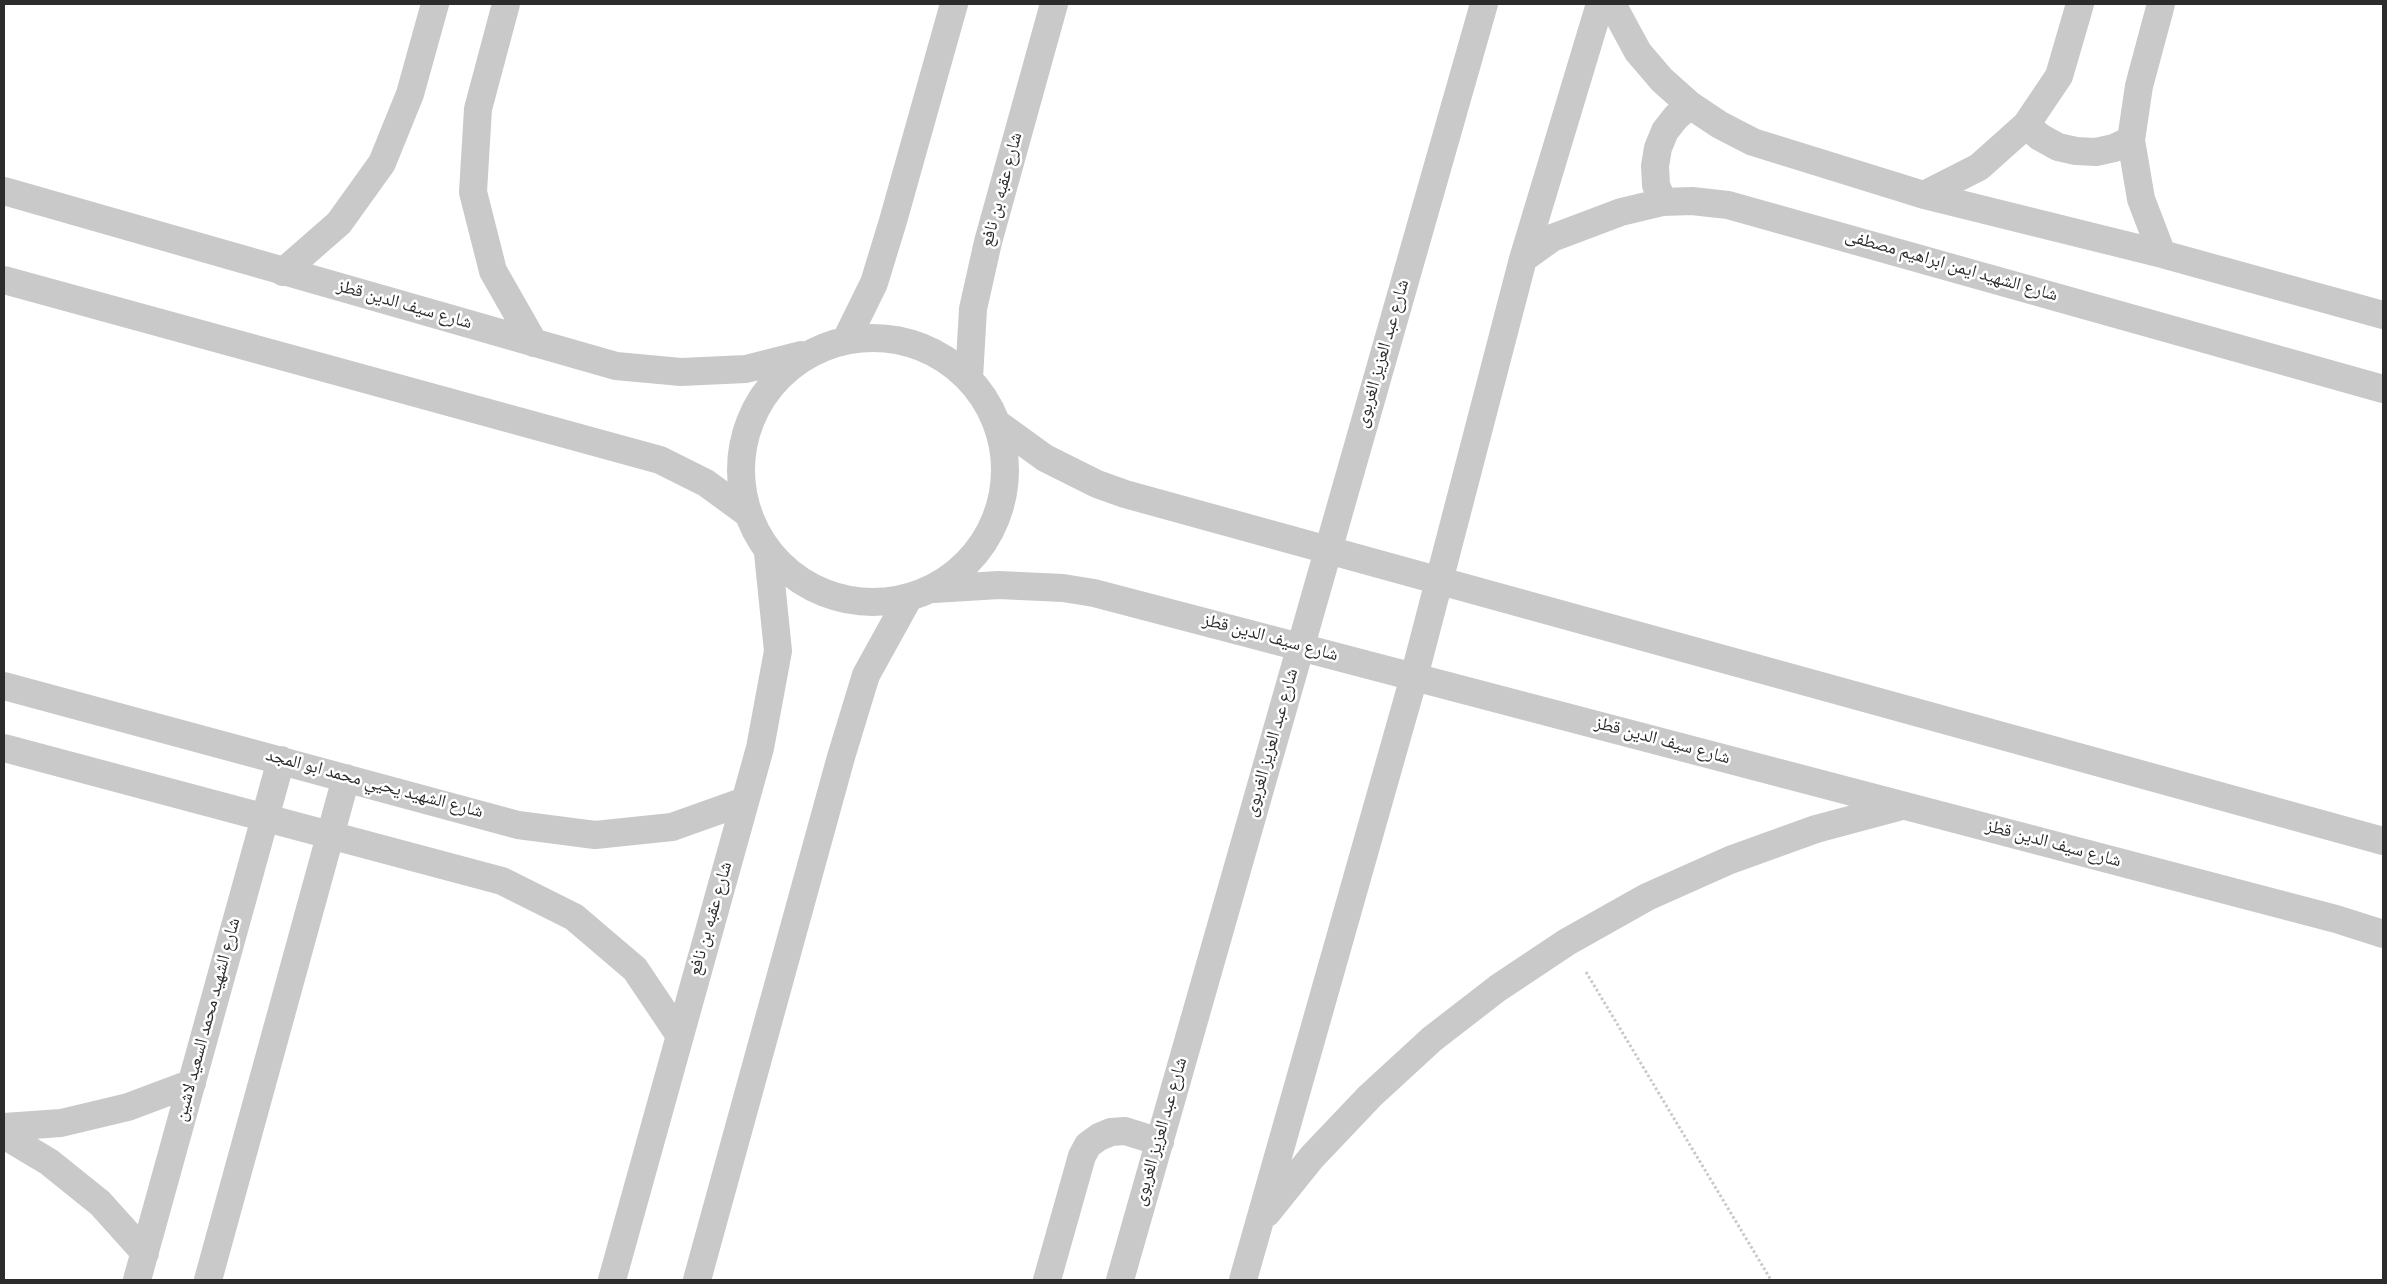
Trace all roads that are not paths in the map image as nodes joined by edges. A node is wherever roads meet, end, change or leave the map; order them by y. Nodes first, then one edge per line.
1 (435, 4) edge
2 (506, 4) edge
3 (954, 4) edge
4 (1054, 4) edge
5 (1484, 4) edge
6 (1600, 4) edge
7 (1612, 4) edge
8 (2080, 4) edge
9 (2161, 4) edge
10 (1690, 105) junction
11 (2026, 125) junction
12 (2132, 140) junction
13 (4, 191) edge
14 (1924, 195) junction
15 (1663, 202) junction
16 (2162, 254) junction
17 (1523, 259) junction
18 (283, 272) junction
19 (4, 280) edge
20 (2383, 315) edge
21 (846, 340) junction
22 (534, 343) junction
23 (810, 353) junction
24 (969, 378) junction
25 (2383, 389) edge
26 (998, 424) junction
27 (746, 513) junction
28 (1328, 550) junction
29 (768, 553) junction
30 (1440, 582) junction
31 (934, 589) junction
32 (908, 599) junction
33 (1301, 647) junction
34 (1414, 677) junction
35 (4, 686) edge
36 (4, 748) edge
37 (281, 760) junction
38 (346, 778) junction
39 (745, 801) junction
40 (1904, 806) junction
41 (265, 819) junction
42 (330, 836) junction
43 (2383, 841) edge
44 (2383, 934) edge
45 (680, 1036) junction
46 (192, 1083) junction
47 (4, 1127) edge
48 (4, 1135) edge
49 (1160, 1142) junction
50 (1260, 1222) junction
51 (145, 1253) junction
52 (137, 1280) edge
53 (208, 1280) edge
54 (612, 1280) edge
55 (697, 1280) edge
56 (1047, 1280) edge
57 (1120, 1280) edge
58 (1243, 1280) edge

1 - 18 street
2 - 22 street
3 - 21 street
4 - 24 street, شارع عقبه بن نافع
5 - 28 street, شارع عبد العزيز الغربوى
6 - 17 street
7 - 10 street
8 - 11 street
9 - 12 street
10 - 14 street
10 - 15 street
11 - 12 street
11 - 14 street
12 - 16 street
13 - 18 street, شارع سيف الدين قطز
14 - 16 street
15 - 17 street, شارع الشهيد ايمن ابراهيم مصطفى
15 - 25 street, شارع الشهيد ايمن ابراهيم مصطفى
16 - 20 street
17 - 30 street
18 - 22 street, شارع سيف الدين قطز
19 - 27 street
21 - 23 street
21 - 24 street
22 - 23 street, شارع سيف الدين قطز
23 - 27 street
24 - 26 street
26 - 28 street
26 - 31 street
27 - 29 street
28 - 30 street
28 - 33 street, شارع عبد العزيز الغربوى
29 - 32 street
29 - 39 street, شارع عقبه بن نافع
30 - 34 street
30 - 43 street
31 - 32 street
31 - 33 street, شارع سيف الدين قطز
32 - 55 street
33 - 34 street, شارع سيف الدين قطز
33 - 49 street, شارع عبد العزيز الغربوى
34 - 40 street, شارع سيف الدين قطز
34 - 50 street
35 - 37 street, شارع الشهيد يحيي محمد ابو المجد
36 - 41 street
37 - 38 street, شارع الشهيد يحيي محمد ابو المجد
37 - 41 street, شارع الشهيد محمد السعيد لاشين
38 - 39 street, شارع الشهيد يحيي محمد ابو المجد
38 - 42 street
39 - 45 street, شارع عقبه بن نافع
40 - 44 street, شارع سيف الدين قطز
40 - 50 street
41 - 42 street
41 - 46 street, شارع الشهيد محمد السعيد لاشين
42 - 45 street
42 - 53 street
45 - 54 street, شارع عقبه بن نافع
46 - 47 street
46 - 51 street, شارع الشهيد محمد السعيد لاشين
48 - 51 street
49 - 56 street
49 - 57 street, شارع عبد العزيز الغربوى
50 - 58 street
51 - 52 street, شارع الشهيد محمد السعيد لاشين

